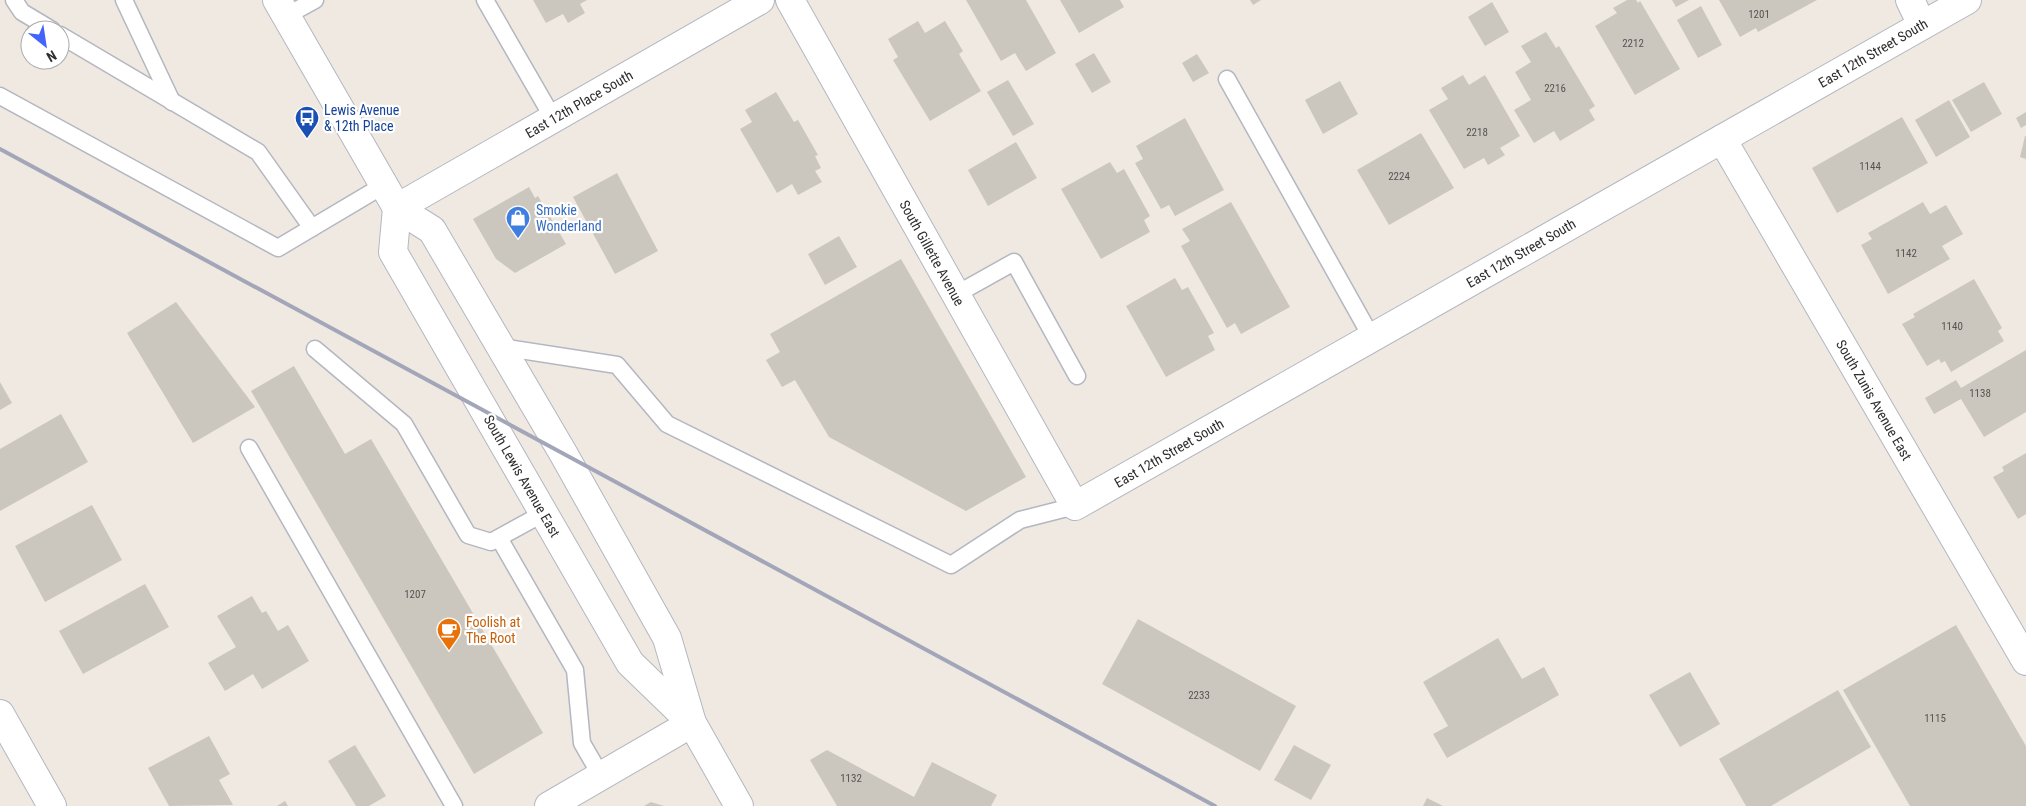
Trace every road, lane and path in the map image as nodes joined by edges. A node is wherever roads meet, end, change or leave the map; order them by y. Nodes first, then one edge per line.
1 (14, 0) edge
2 (124, 0) edge
3 (315, 0) edge
4 (485, 0) edge
5 (760, 0) edge
6 (790, 0) edge
7 (1910, 0) edge
8 (1967, 0) edge
9 (282, 8) edge
10 (35, 20) edge
11 (1922, 25) junction
12 (70, 41) edge
13 (1227, 79) dead end
14 (0, 96) edge
15 (172, 102) junction
16 (553, 118) junction
17 (1722, 139) junction
18 (384, 185) junction
19 (397, 208) junction
20 (312, 228) junction
21 (956, 295) junction
22 (1372, 338) junction
23 (501, 347) junction
24 (315, 349) dead end
25 (1077, 376) dead end
26 (248, 448) dead end
27 (1075, 506) junction
28 (544, 514) junction
29 (499, 538) junction
30 (2026, 661) edge
31 (0, 714) edge
32 (692, 723) junction
33 (601, 776) junction
34 (52, 806) edge
35 (454, 806) edge
36 (549, 806) edge
37 (739, 806) edge

1 - 10 lane
2 - 15 lane
3 - 9 lane
4 - 16 lane
5 - 16 street, East 12th Place South
6 - 21 street, South Gillette Avenue
7 - 11 street
8 - 11 street, East 12th Street South
9 - 18 street, South Lewis Avenue East
11 - 17 street, East 12th Street South
12 - 15 lane
13 - 22 lane
14 - 20 lane
15 - 20 lane
16 - 19 street, East 12th Place South
17 - 22 street, East 12th Street South
17 - 30 street, South Zunis Avenue East
18 - 19 street, South Lewis Avenue East
18 - 20 lane
19 - 23 street, South Lewis Avenue East
19 - 28 street, South Lewis Avenue East
21 - 25 lane
21 - 27 street, South Gillette Avenue
22 - 27 street, East 12th Street South
23 - 27 lane
23 - 32 street, South Lewis Avenue East
24 - 29 lane
26 - 35 lane
28 - 29 lane
28 - 32 street, South Lewis Avenue East
29 - 33 lane
31 - 34 street
32 - 33 street
32 - 37 street, South Lewis Avenue East
33 - 36 street

